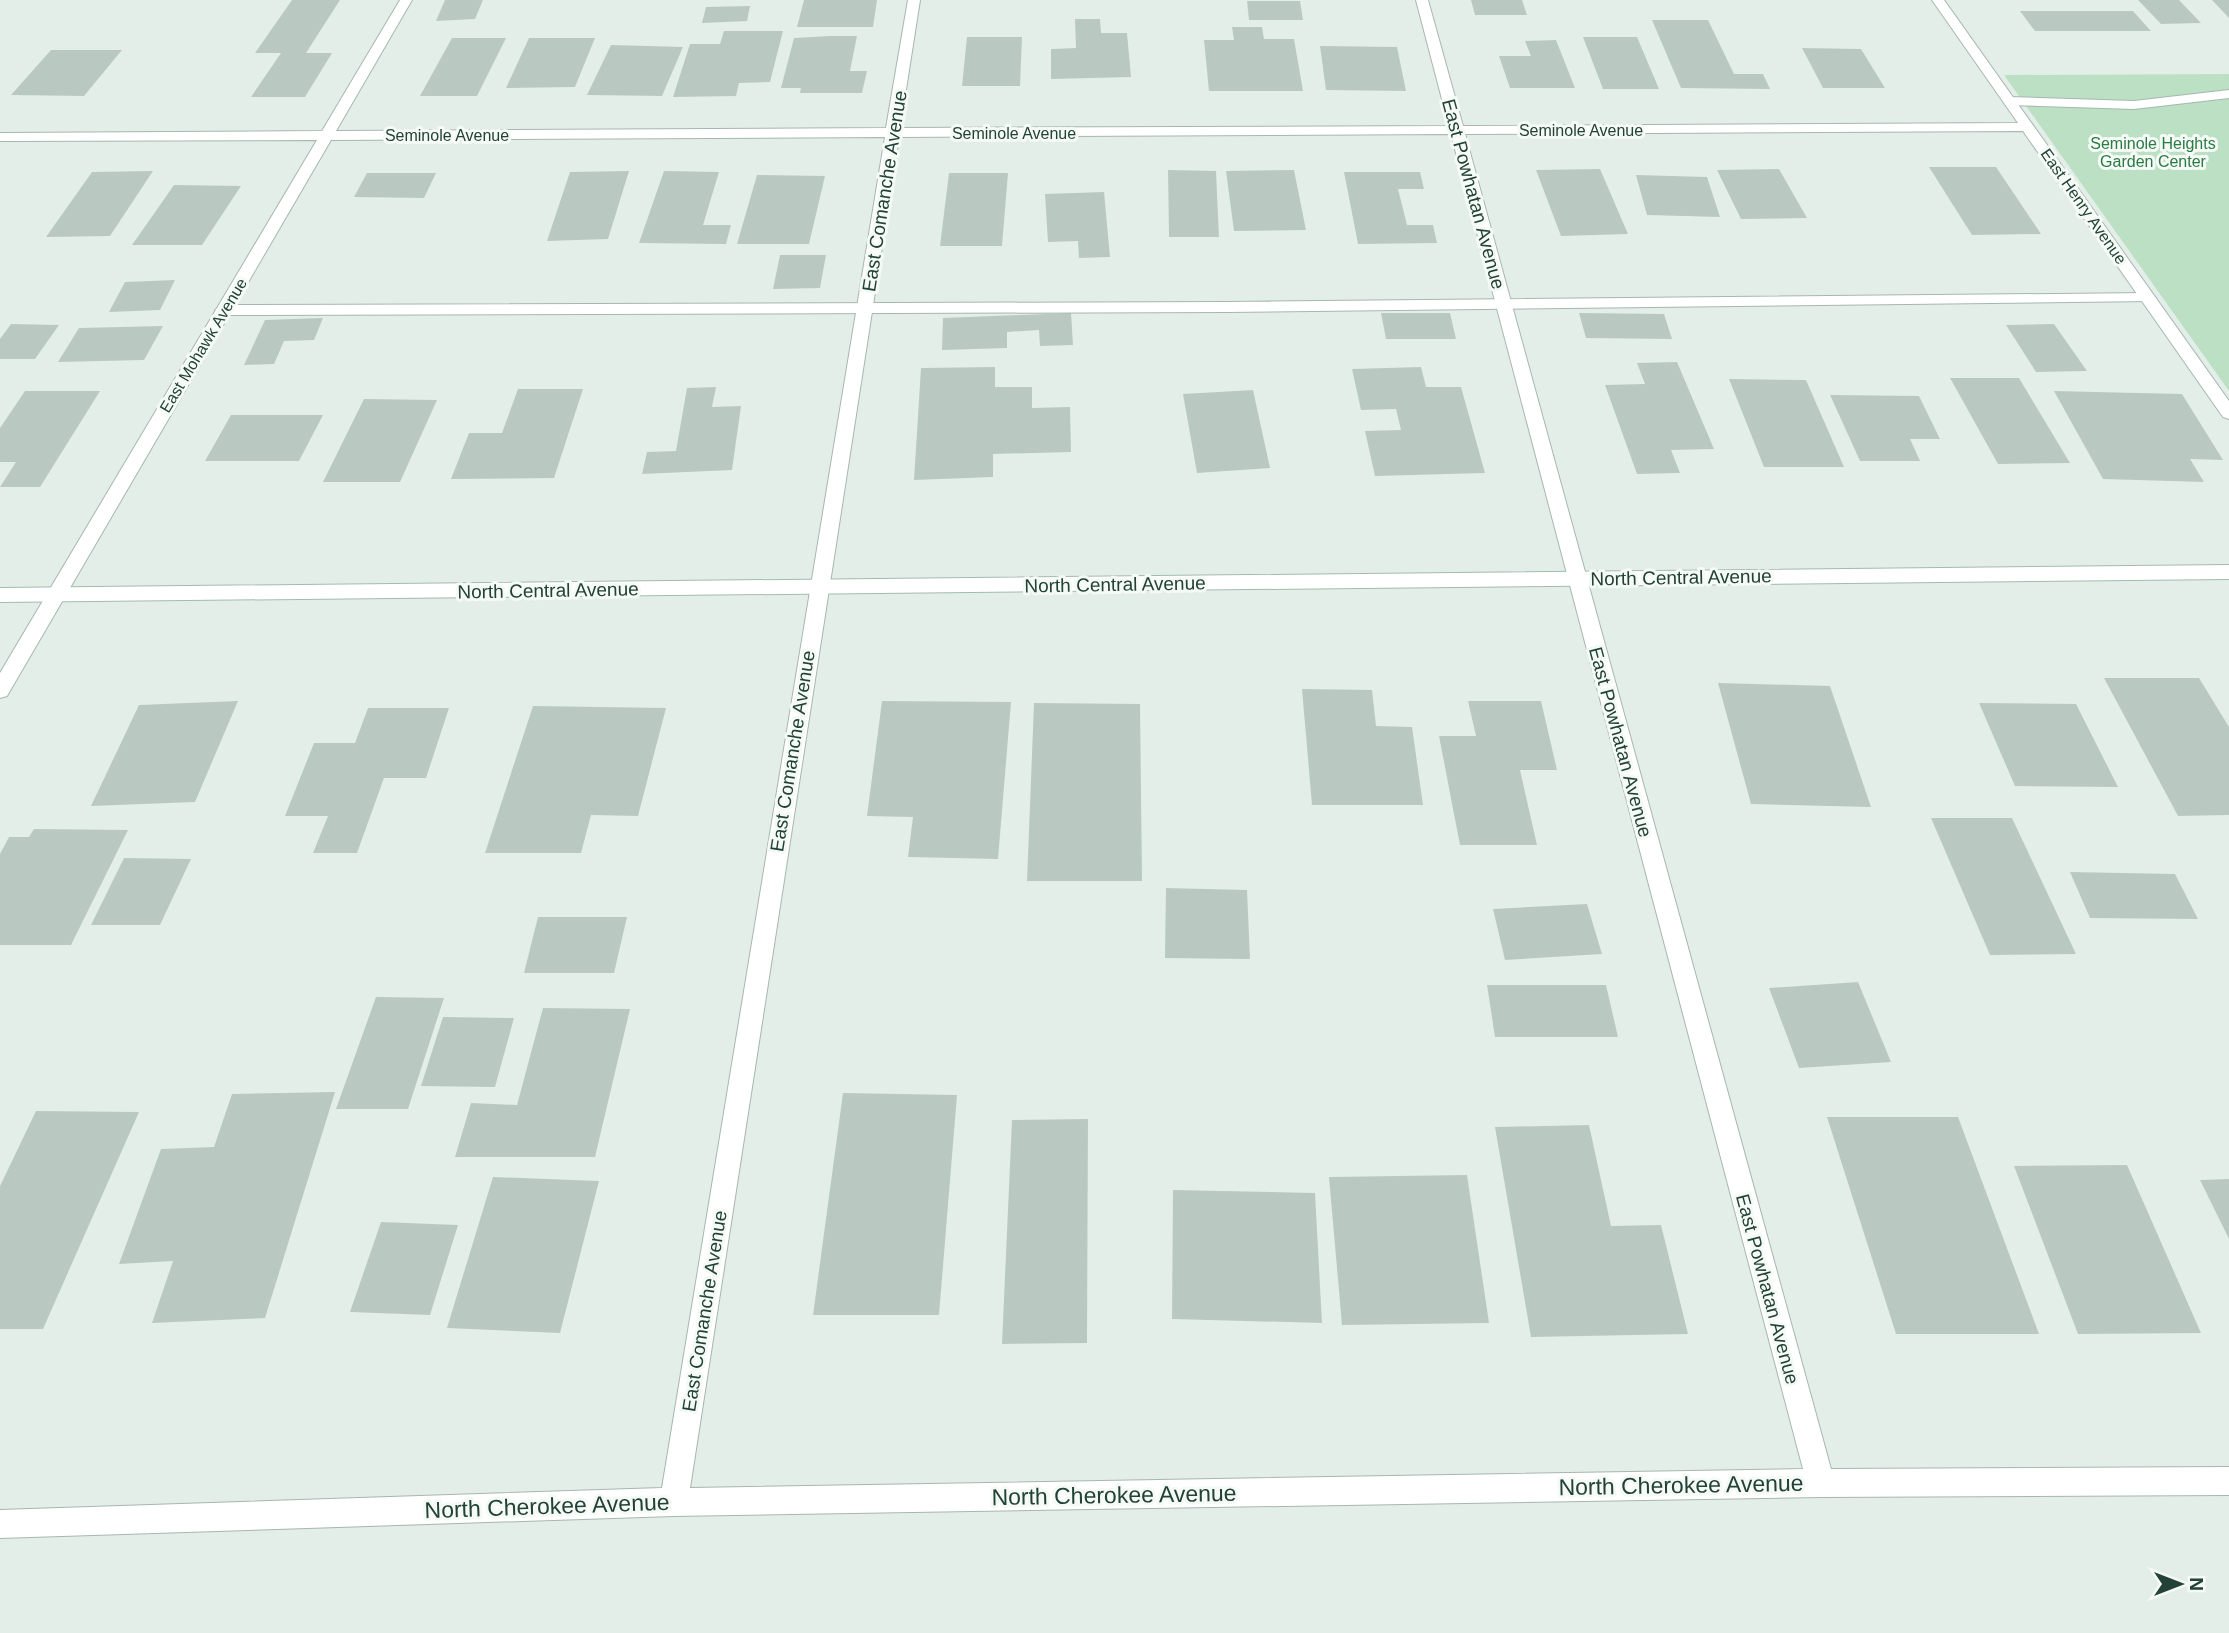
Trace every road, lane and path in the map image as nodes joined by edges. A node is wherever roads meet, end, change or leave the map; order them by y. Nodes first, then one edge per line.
1 (406, 0) edge
2 (915, 0) edge
3 (1422, 0) edge
4 (1938, 0) edge
5 (2229, 94) edge
6 (2010, 101) junction
7 (2028, 127) junction
8 (1457, 130) junction
9 (894, 134) junction
10 (327, 136) junction
11 (0, 137) edge
12 (2148, 298) junction
13 (1503, 304) junction
14 (865, 309) junction
15 (223, 310) junction
16 (2229, 413) edge
17 (2229, 572) edge
18 (1577, 578) junction
19 (818, 588) junction
20 (55, 594) junction
21 (0, 595) edge
22 (0, 690) edge
23 (2229, 1481) edge
24 (1821, 1483) junction
25 (674, 1502) junction
26 (0, 1524) edge

1 - 10 street, East Mohawk Avenue
2 - 9 street, East Comanche Avenue
3 - 8 street, East Powhatan Avenue
4 - 6 street, East Henry Avenue
5 - 6 street
6 - 7 street, East Henry Avenue
7 - 8 street, Seminole Avenue
7 - 12 street, East Henry Avenue
8 - 9 street, Seminole Avenue
8 - 13 street, East Powhatan Avenue
9 - 10 street, Seminole Avenue
9 - 14 street, East Comanche Avenue
10 - 11 street, Seminole Avenue
10 - 15 street, East Mohawk Avenue
12 - 13 street
12 - 16 street, East Henry Avenue
13 - 14 street
13 - 18 street, East Powhatan Avenue
14 - 15 street
14 - 19 street, East Comanche Avenue
15 - 20 street, East Mohawk Avenue
17 - 18 street, North Central Avenue
18 - 19 street, North Central Avenue
18 - 24 street, East Powhatan Avenue
19 - 20 street, North Central Avenue
19 - 25 street, East Comanche Avenue
20 - 21 street, North Central Avenue
20 - 22 street, East Mohawk Avenue
23 - 24 street, North Cherokee Avenue
24 - 25 street, North Cherokee Avenue
25 - 26 street, North Cherokee Avenue

